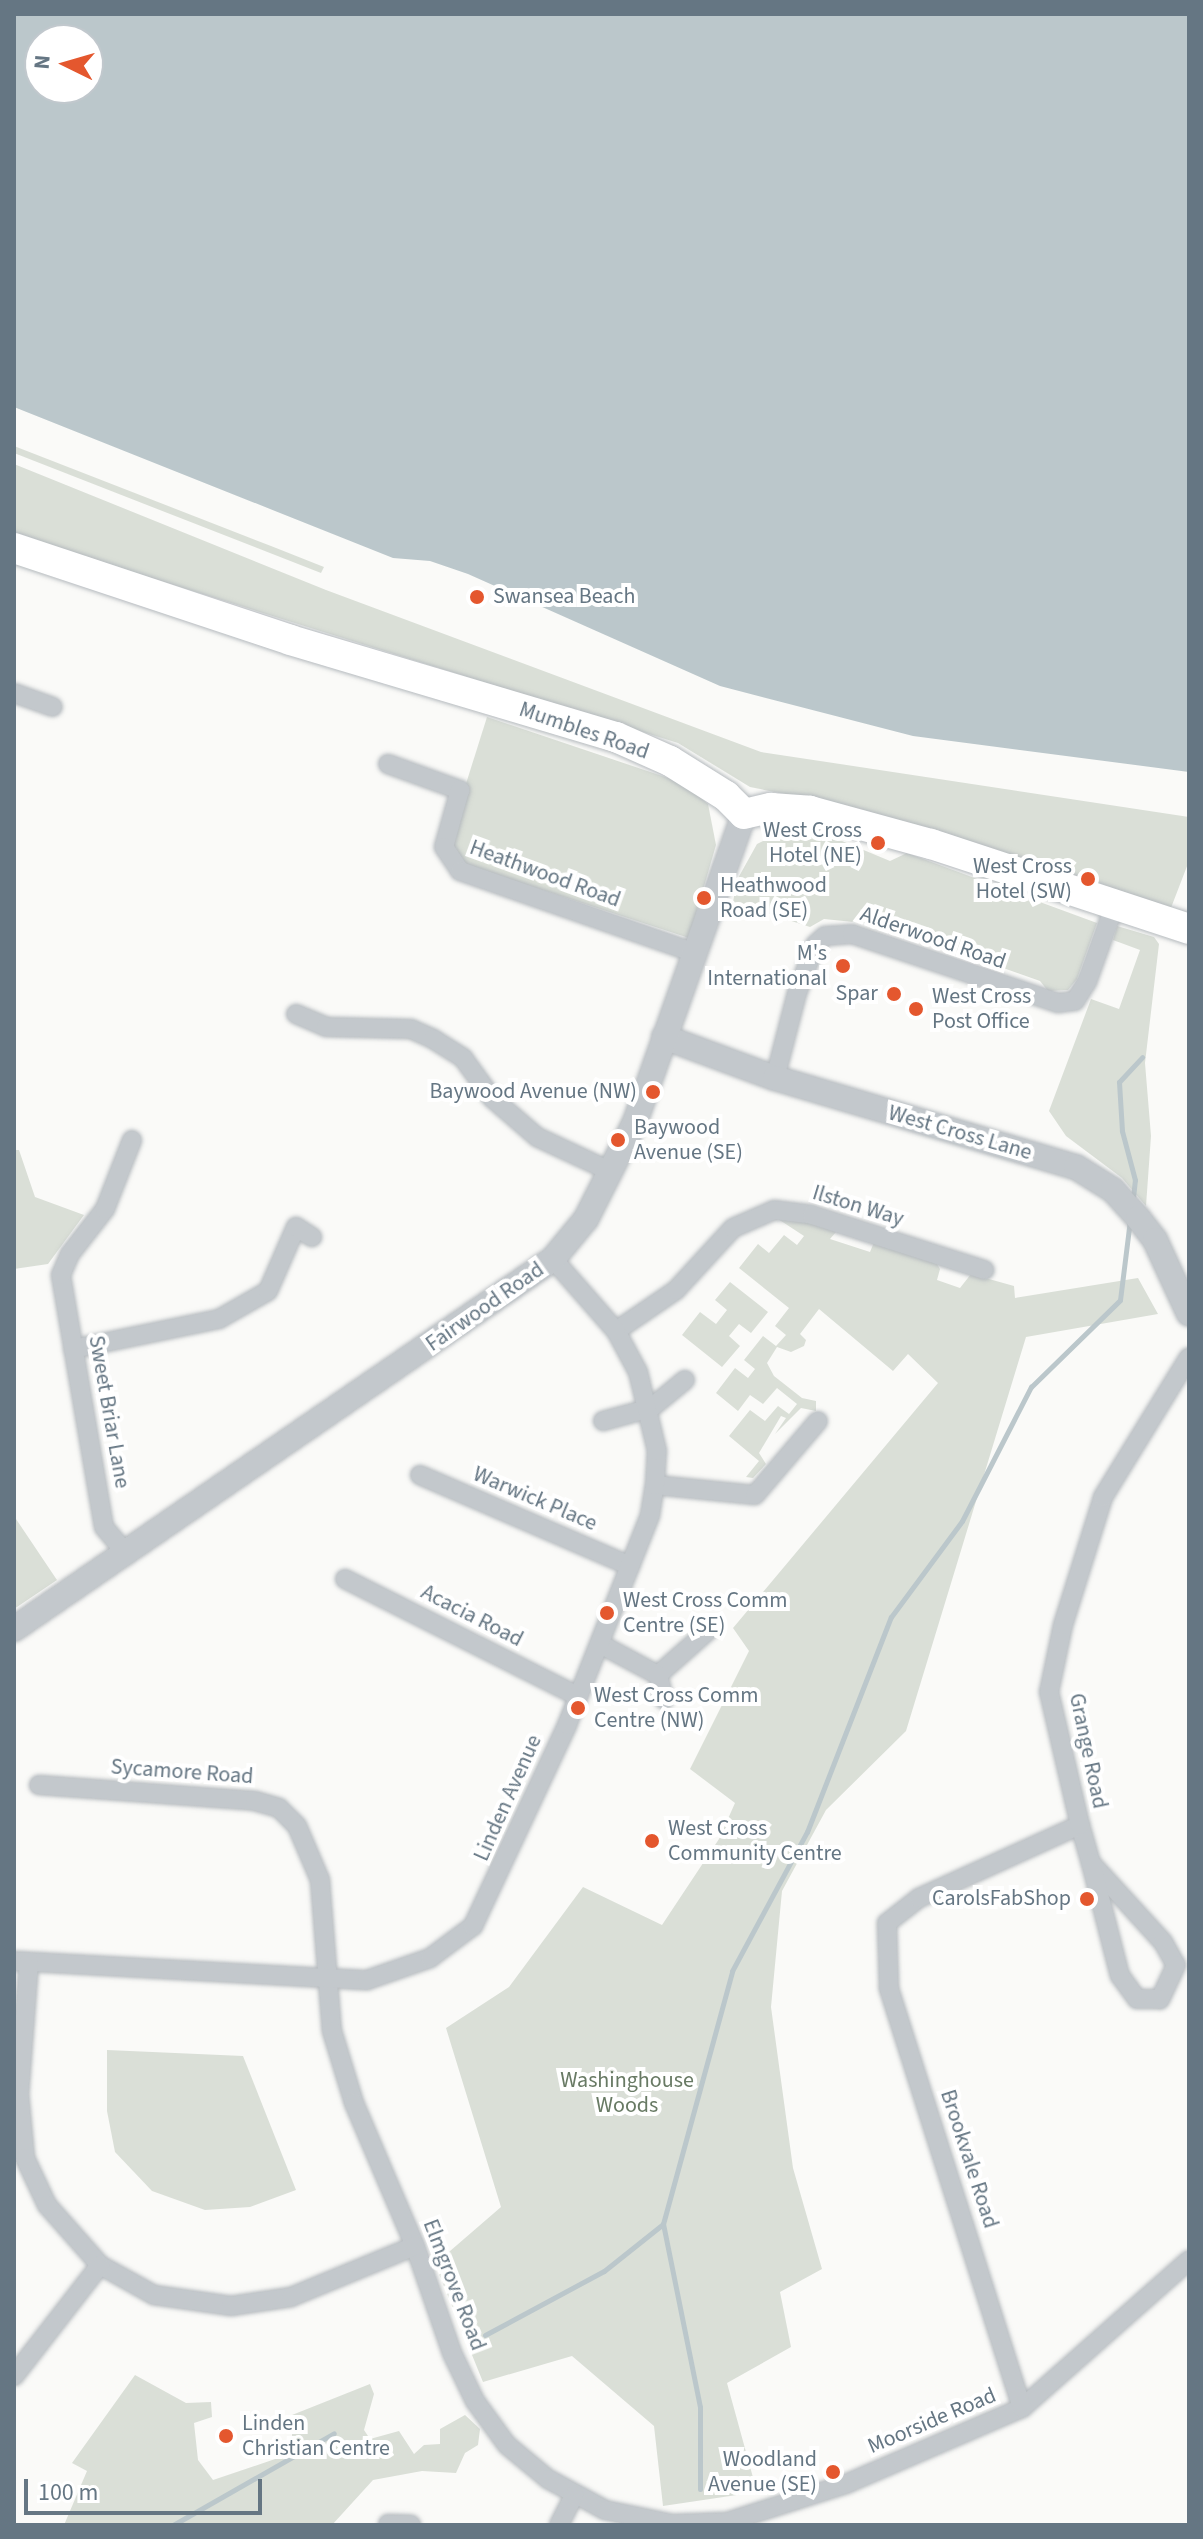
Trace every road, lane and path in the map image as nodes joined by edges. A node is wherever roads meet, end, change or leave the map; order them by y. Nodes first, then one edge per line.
1 (14, 548) edge
2 (14, 693) edge
3 (53, 707) dead end
4 (388, 764) dead end
5 (744, 814) junction
6 (1114, 907) junction
7 (1189, 929) edge
8 (696, 953) junction
9 (296, 1014) dead end
10 (664, 1037) junction
11 (775, 1078) junction
12 (132, 1140) dead end
13 (612, 1172) junction
14 (312, 1237) dead end
15 (553, 1259) junction
16 (984, 1270) dead end
17 (1186, 1301) edge
18 (616, 1331) junction
19 (73, 1349) junction
20 (1189, 1357) edge
21 (685, 1380) dead end
22 (651, 1408) junction
23 (603, 1421) dead end
24 (818, 1421) dead end
25 (420, 1475) dead end
26 (655, 1485) junction
27 (124, 1551) junction
28 (630, 1566) junction
29 (345, 1579) dead end
30 (711, 1628) dead end
31 (14, 1629) edge
32 (600, 1644) junction
33 (658, 1675) junction
34 (578, 1696) junction
35 (664, 1699) dead end
36 (39, 1785) dead end
37 (1080, 1825) junction
38 (1091, 1863) junction
39 (887, 1923) joint
40 (21, 1962) edge
41 (327, 1981) junction
42 (415, 2246) junction
43 (1189, 2260) edge
44 (100, 2265) junction
45 (14, 2376) edge
46 (1022, 2408) junction
47 (574, 2495) junction
48 (646, 2521) joint
49 (751, 2521) edge
50 (388, 2524) edge
51 (411, 2525) edge
52 (559, 2525) edge

1 - 5 main road, Mumbles Road
2 - 3 street
4 - 8 street, Heathwood Road
5 - 6 main road
5 - 8 street, Fairwood Road
6 - 7 main road
6 - 11 street, Alderwood Road
8 - 10 street, Fairwood Road
9 - 13 street
10 - 11 street, West Cross Lane
10 - 13 street, Fairwood Road
11 - 17 street, West Cross Lane
12 - 19 street, Sweet Briar Lane
13 - 15 street, Fairwood Road
14 - 19 street
15 - 18 street, Linden Avenue
15 - 27 street, Fairwood Road
16 - 18 street, Ilston Way
18 - 22 street, Linden Avenue
19 - 27 street, Sweet Briar Lane
20 - 37 street, Grange Road
21 - 22 street
22 - 23 street
22 - 26 street, Linden Avenue
24 - 26 street
25 - 28 street, Warwick Place
26 - 28 street, Linden Avenue
27 - 31 street, Fairwood Road
28 - 32 street, Linden Avenue
29 - 34 street, Acacia Road
30 - 33 street
32 - 33 street
32 - 34 street, Linden Avenue
33 - 35 street
34 - 41 street, Linden Avenue
36 - 41 street, Sycamore Road
37 - 38 street
37 - 39 street, Grange Road
38 - 38 street
39 - 46 street, Brookvale Road
40 - 41 street, Linden Avenue
40 - 44 street
41 - 42 street, Elmgrove Road
42 - 44 street
42 - 47 street, Elmgrove Road
43 - 46 street, Moorside Road
44 - 45 street
46 - 49 street, Moorside Road
47 - 48 street, Elmgrove Road
47 - 52 street
48 - 49 street, Moorside Road
50 - 51 street

